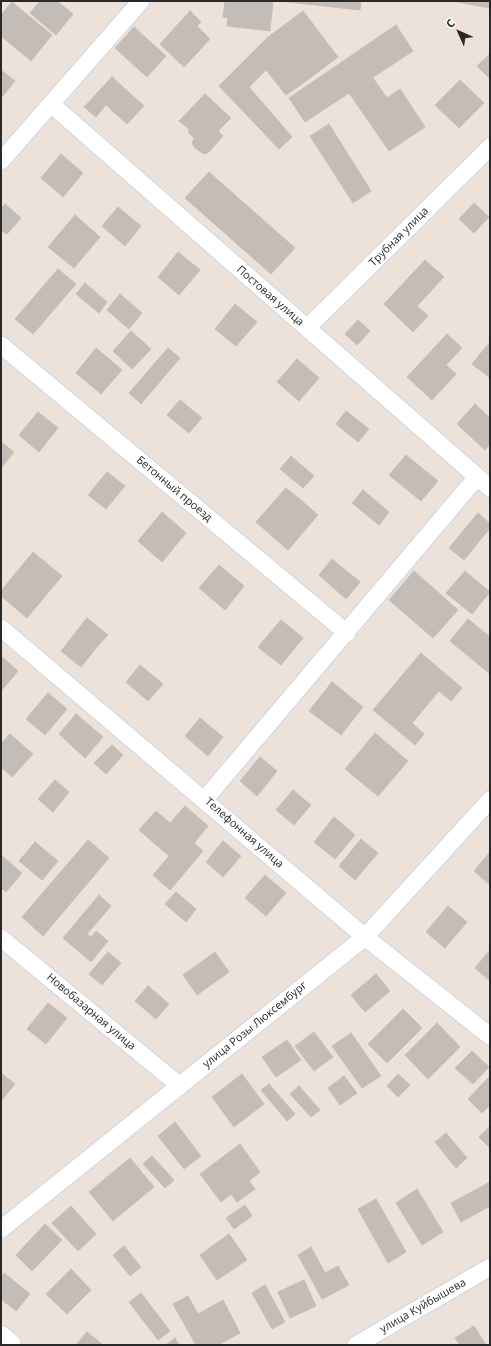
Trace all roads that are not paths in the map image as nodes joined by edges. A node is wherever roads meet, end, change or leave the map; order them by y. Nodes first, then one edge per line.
1 (141, 1) edge
2 (51, 104) junction
3 (490, 146) edge
4 (1, 160) edge
5 (307, 328) junction
6 (1, 345) edge
7 (484, 483) edge
8 (1, 628) edge
9 (347, 633) junction
10 (205, 800) junction
11 (490, 800) edge
12 (365, 937) junction
13 (1, 938) edge
14 (490, 1036) edge
15 (180, 1086) junction
16 (1, 1230) edge
17 (490, 1267) edge
18 (1, 1337) edge
19 (10, 1345) edge
20 (356, 1345) edge

1 - 2 street
2 - 4 street
2 - 5 street, Постовая улица
3 - 5 street, Трубная улица
5 - 7 street, Постовая улица
6 - 9 street, Бетонный проезд
7 - 9 street
8 - 10 street, Телефонная улица
9 - 10 street
10 - 12 street, Телефонная улица
11 - 12 street, улица Розы Люксембург
12 - 14 street, Телефонная улица
12 - 15 street, улица Розы Люксембург
13 - 15 street, Новобазарная улица
15 - 16 street, улица Розы Люксембург
17 - 20 street, улица Куйбышева
18 - 19 main road

